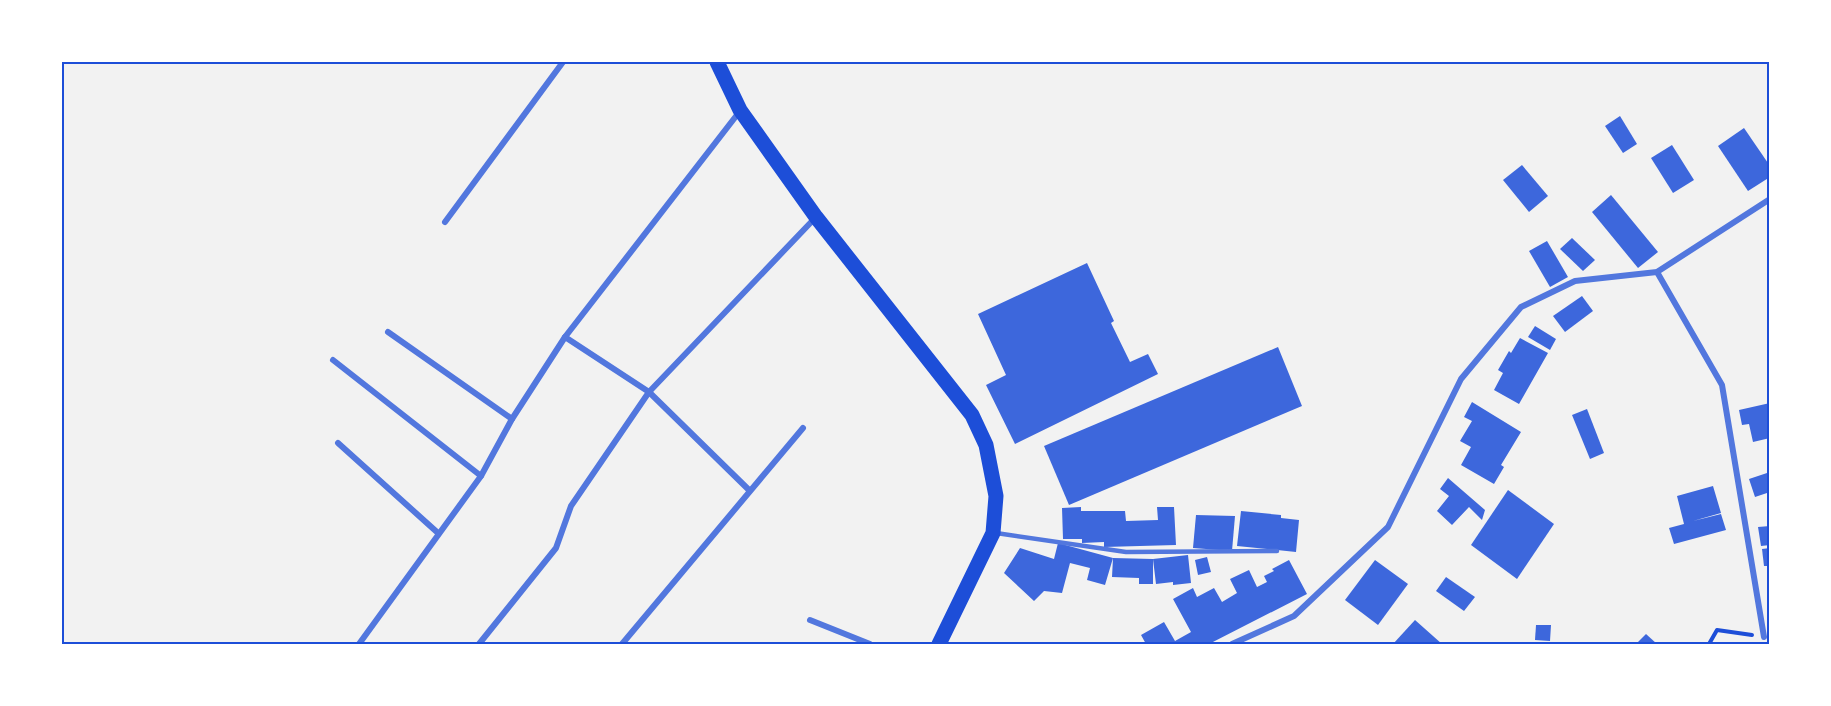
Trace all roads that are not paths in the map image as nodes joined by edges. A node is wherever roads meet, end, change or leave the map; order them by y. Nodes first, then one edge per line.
1 (563, 62) edge
2 (717, 62) edge
3 (740, 110) junction
4 (1770, 199) edge
5 (816, 217) junction
6 (445, 222) dead end
7 (1657, 272) junction
8 (388, 332) dead end
9 (565, 337) junction
10 (333, 360) dead end
11 (649, 392) junction
12 (512, 419) junction
13 (803, 428) dead end
14 (338, 443) dead end
15 (481, 476) junction
16 (749, 490) junction
17 (438, 533) junction
18 (993, 533) junction
19 (1277, 551) dead end
20 (810, 620) dead end
21 (1764, 637) road end
22 (359, 645) edge
23 (479, 645) edge
24 (622, 645) edge
25 (870, 645) edge
26 (939, 645) edge
27 (1232, 645) edge

1 - 6 street
2 - 3 main road
3 - 5 main road
3 - 9 street
4 - 7 street
5 - 11 street
5 - 18 main road
7 - 21 street
7 - 27 street
8 - 12 street
9 - 11 street
9 - 12 street
10 - 15 street
11 - 16 street
11 - 23 street
12 - 15 street
13 - 16 street
14 - 17 street
15 - 17 street
16 - 24 street
17 - 22 street
18 - 19 lane
18 - 26 main road
20 - 25 street

